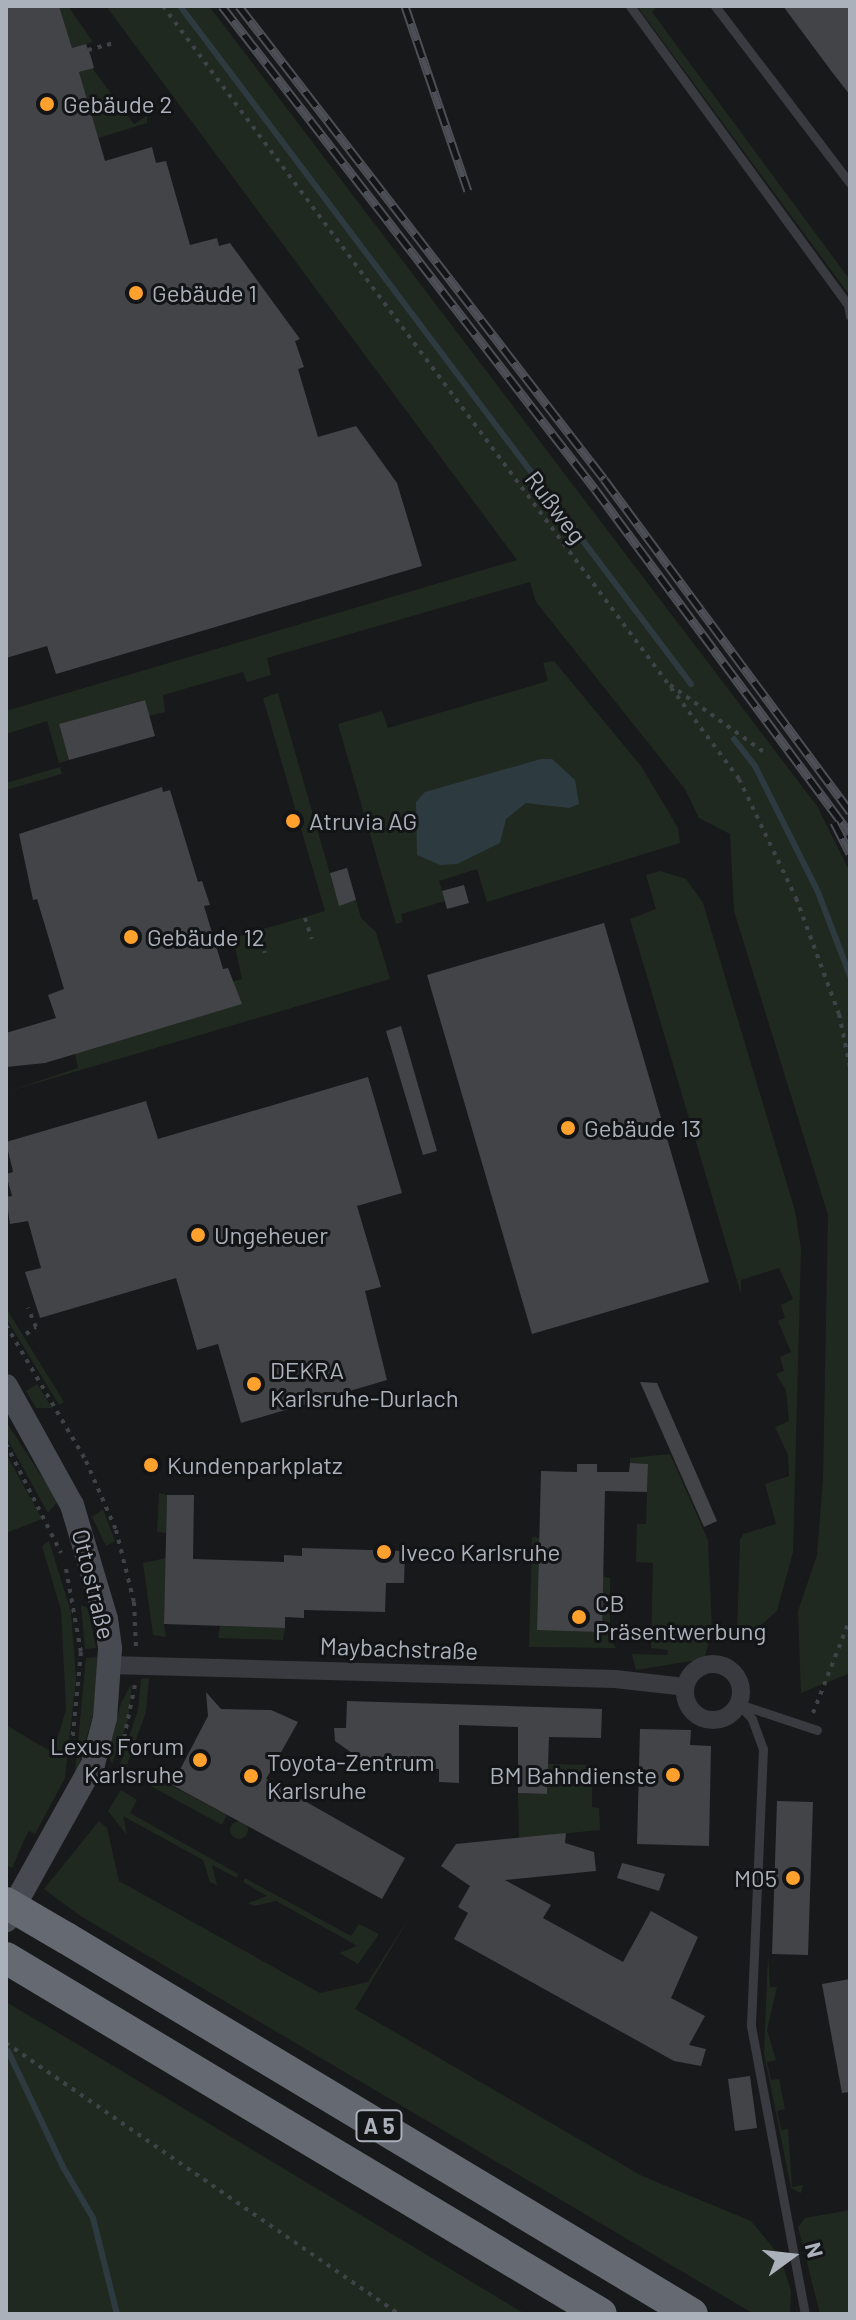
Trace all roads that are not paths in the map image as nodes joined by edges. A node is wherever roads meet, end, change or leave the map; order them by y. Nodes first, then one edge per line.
1 (630, 6) edge
2 (715, 6) edge
3 (850, 183) edge
4 (850, 316) edge
5 (6, 1386) edge
6 (110, 1665) junction
7 (685, 1687) junction
8 (739, 1704) junction
9 (813, 1729) road end
10 (6, 1903) edge
11 (6, 1920) edge
12 (6, 1958) edge
13 (601, 2314) edge
14 (692, 2314) edge
15 (805, 2314) edge

1 - 4 lane
2 - 3 lane
5 - 6 main road, Ottostraße
6 - 7 street, Maybachstraße
6 - 11 main road, Ottostraße
7 - 8 street
7 - 8 street
8 - 9 lane
8 - 15 lane
10 - 14 highway, A 5, bridge
12 - 13 highway, A 5

